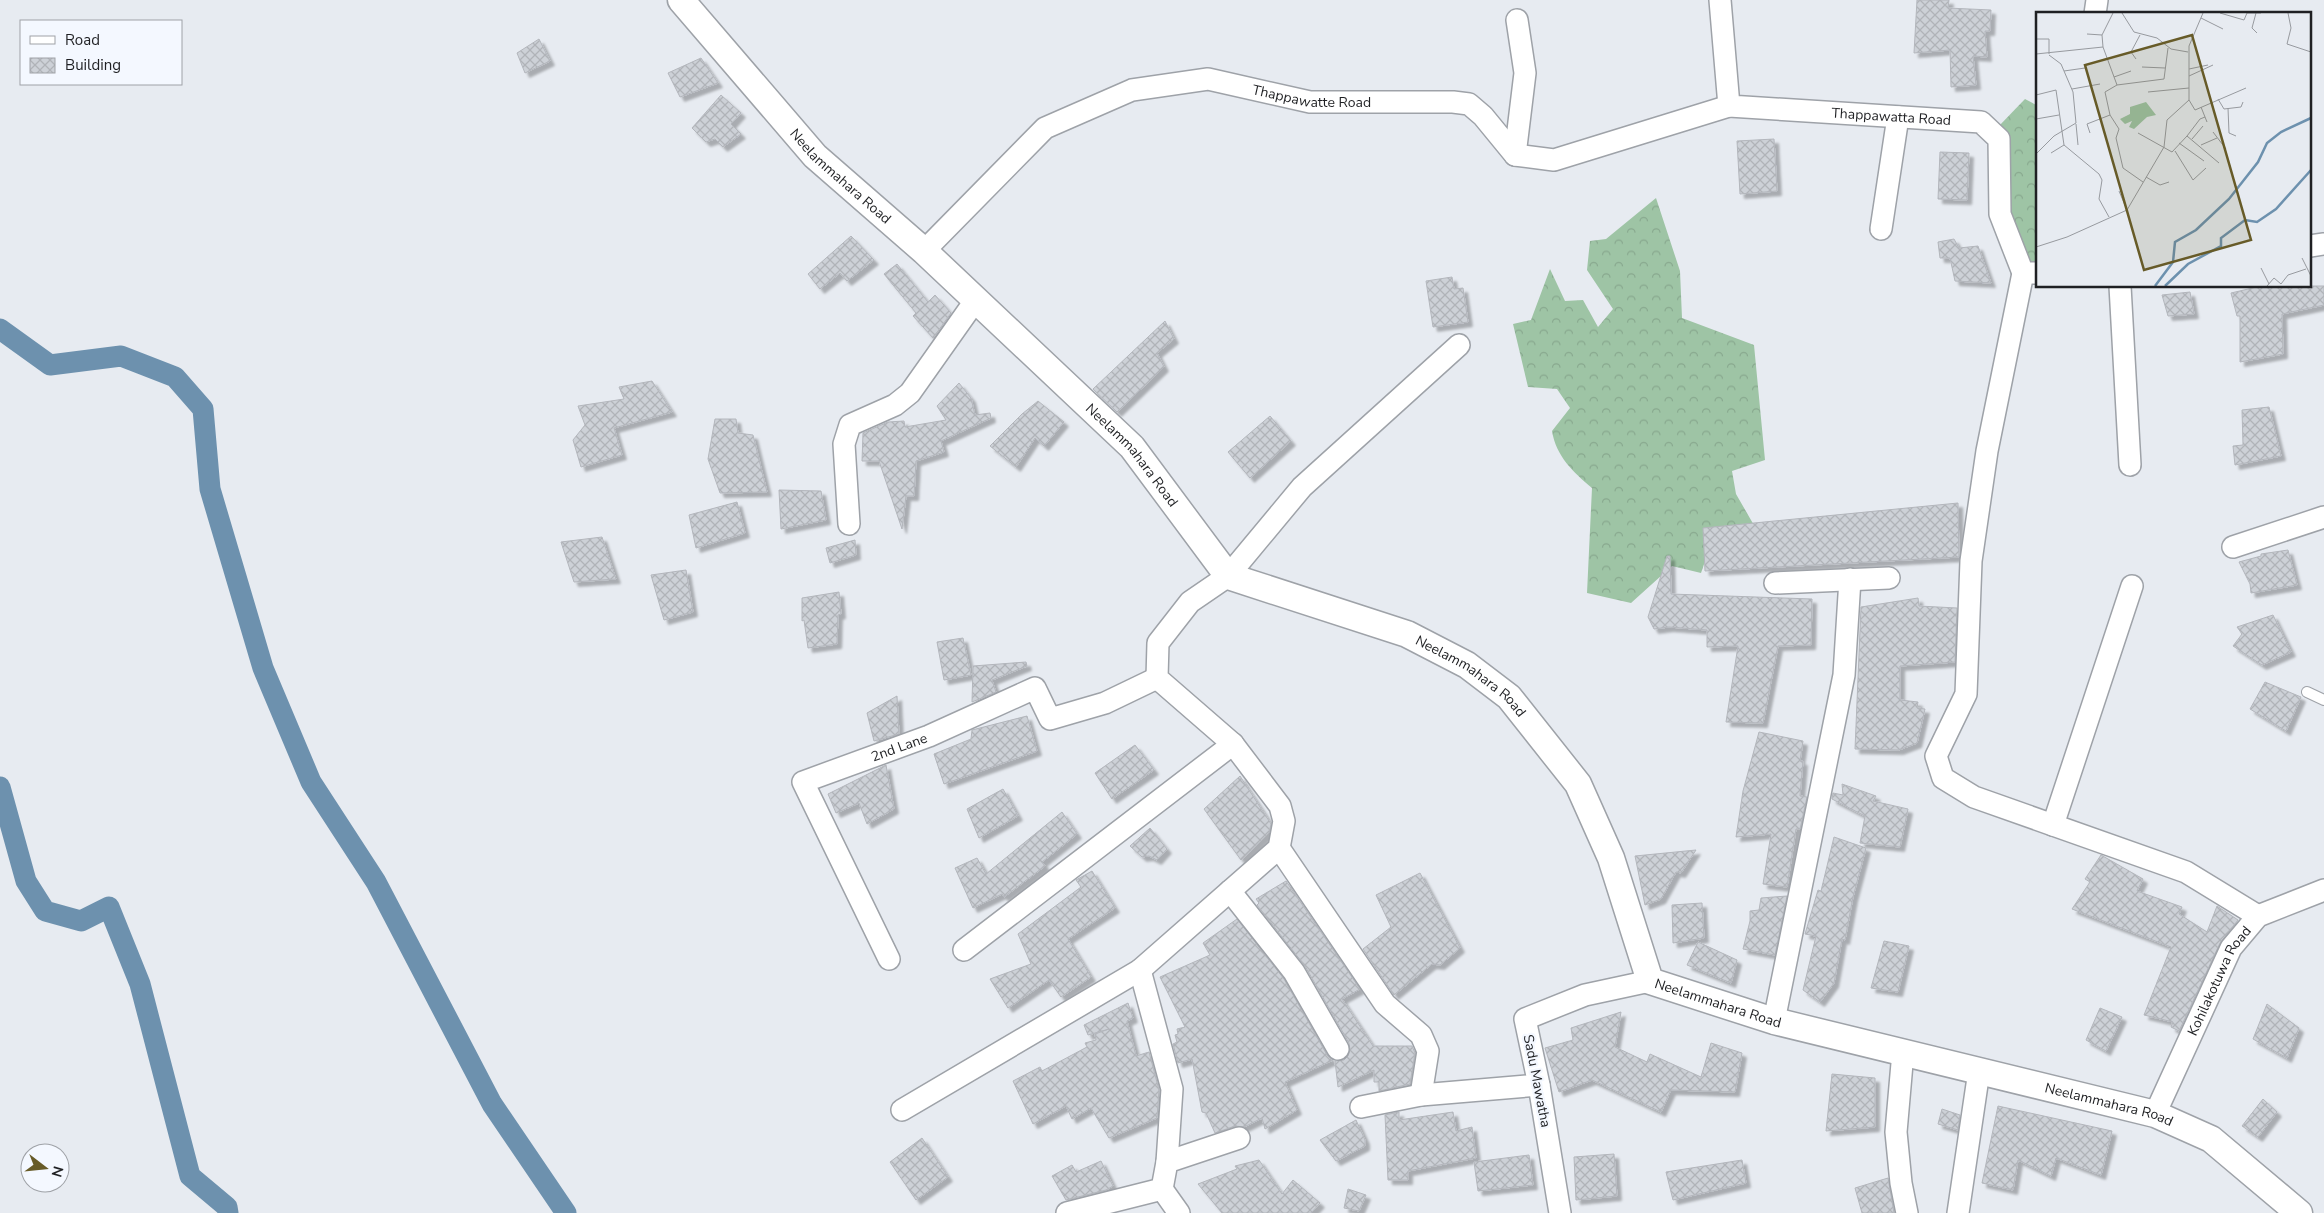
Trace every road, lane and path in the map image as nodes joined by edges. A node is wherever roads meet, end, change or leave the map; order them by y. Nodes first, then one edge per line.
1 (1720, 0) edge
2 (687, 1) edge
3 (1517, 20) dead end
4 (1729, 106) junction
5 (1898, 117) junction
6 (1515, 155) junction
7 (1881, 229) dead end
8 (924, 251) junction
9 (2030, 273) edge
10 (2120, 288) edge
11 (975, 301) junction
12 (1459, 345) dead end
13 (2130, 465) dead end
14 (2324, 517) edge
15 (849, 524) dead end
16 (2233, 548) dead end
17 (1228, 576) junction
18 (1889, 578) dead end
19 (1850, 579) junction
20 (1775, 582) dead end
21 (2132, 586) dead end
22 (1157, 678) junction
23 (2307, 692) dead end
24 (2324, 700) edge
25 (1233, 744) junction
26 (2053, 825) junction
27 (1279, 848) junction
28 (2324, 890) edge
29 (1230, 891) junction
30 (2258, 916) junction
31 (964, 950) dead end
32 (888, 959) dead end
33 (1140, 970) junction
34 (1650, 981) junction
35 (1774, 1021) junction
36 (1338, 1049) dead end
37 (1903, 1052) junction
38 (1978, 1071) junction
39 (1539, 1085) junction
40 (1421, 1095) junction
41 (1361, 1107) dead end
42 (902, 1110) dead end
43 (2155, 1114) junction
44 (1239, 1138) dead end
45 (1166, 1162) junction
46 (1162, 1189) junction
47 (1067, 1213) edge
48 (1179, 1213) edge
49 (1560, 1213) edge
50 (1907, 1213) edge
51 (1958, 1213) edge
52 (2299, 1213) edge

1 - 4 street
2 - 8 street, Neelammahara Road
3 - 6 street
4 - 5 street, Thappawatta Road
4 - 6 street
5 - 7 street
5 - 9 street, Thappawatta Road
6 - 8 street, Thappawatte Road
8 - 11 street, Neelammahara Road
9 - 26 street
10 - 13 street
11 - 15 street
11 - 17 street, Neelammahara Road
12 - 17 street
14 - 16 street
17 - 22 street
17 - 34 street, Neelammahara Road
18 - 19 street
19 - 20 street
19 - 35 street
21 - 26 street
22 - 25 street
22 - 32 street, 2nd Lane
23 - 24 lane
25 - 27 street
25 - 31 street
26 - 30 street
27 - 29 street
27 - 40 street
28 - 30 street, Kohilakotuwa Road
29 - 33 street
29 - 36 street
30 - 43 street, Kohilakotuwa Road
33 - 42 street
33 - 45 street
34 - 35 street, Neelammahara Road
34 - 39 street, Sadu Mawatha
35 - 37 street, Neelammahara Road
37 - 38 street, Neelammahara Road
37 - 50 street
38 - 43 street, Neelammahara Road
38 - 51 street
39 - 40 street
39 - 49 street, Sadu Mawatha
40 - 41 street
43 - 52 street, Neelammahara Road
44 - 45 street
45 - 46 street
46 - 47 street
46 - 48 street

